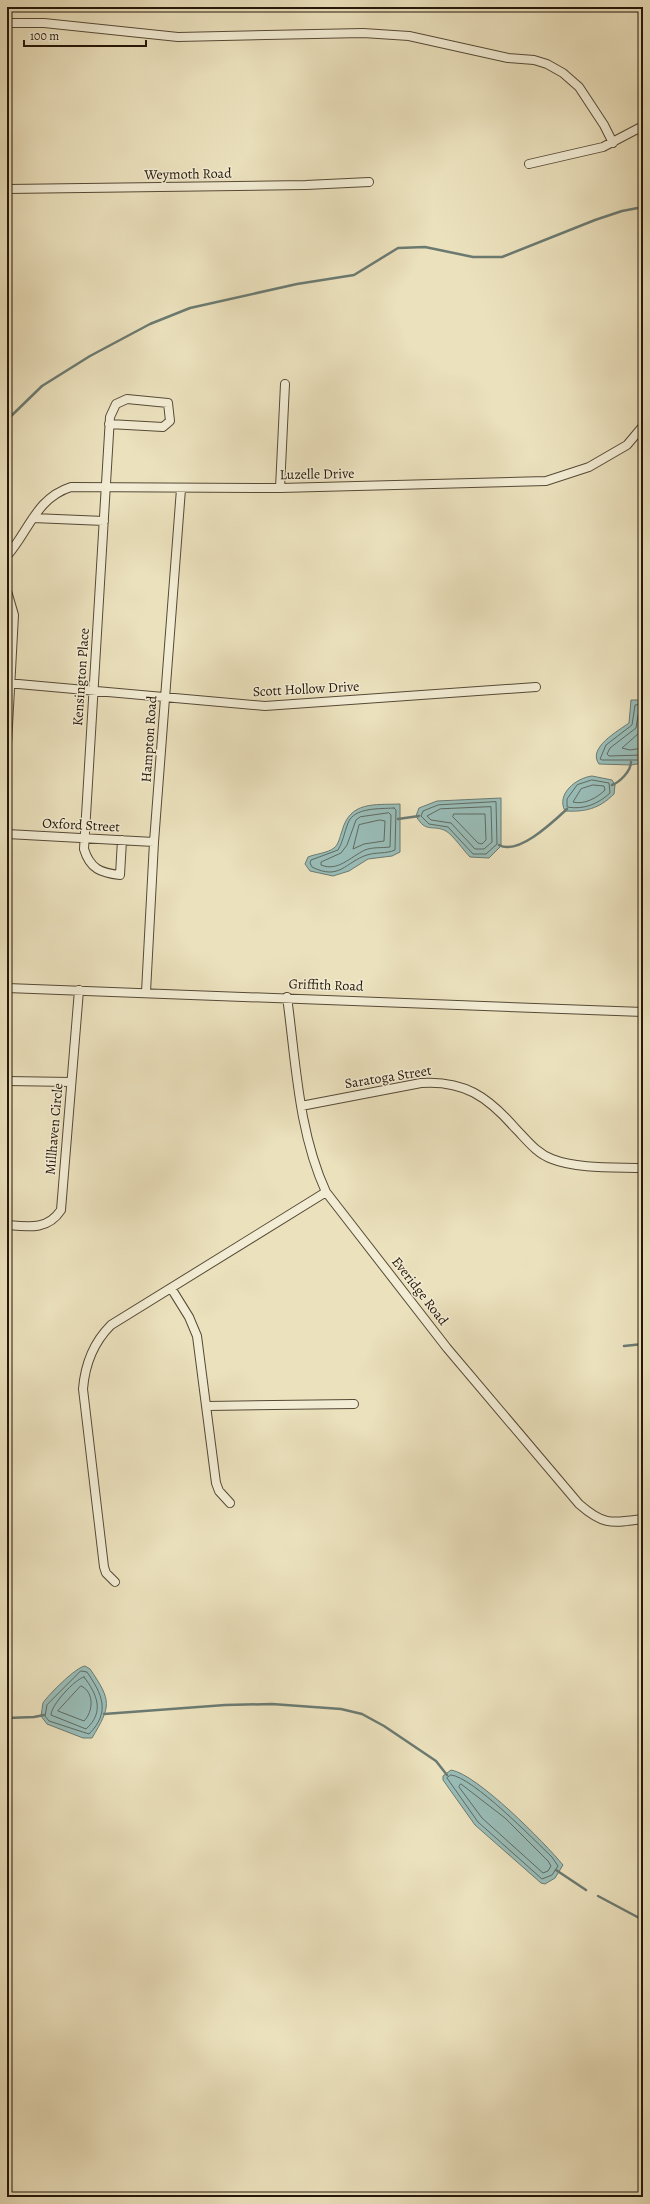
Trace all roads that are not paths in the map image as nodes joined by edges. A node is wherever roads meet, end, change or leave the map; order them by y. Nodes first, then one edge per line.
1 (7, 23) edge
2 (643, 126) edge
3 (613, 142) junction
4 (529, 164) dead end
5 (369, 182) dead end
6 (7, 190) edge
7 (285, 384) dead end
8 (109, 424) junction
9 (643, 426) edge
10 (106, 487) junction
11 (280, 488) junction
12 (181, 489) junction
13 (33, 518) junction
14 (104, 522) junction
15 (7, 556) edge
16 (7, 591) edge
17 (9, 603) edge
18 (9, 683) edge
19 (536, 687) dead end
20 (92, 691) junction
21 (165, 698) junction
22 (7, 744) edge
23 (7, 834) edge
24 (84, 839) junction
25 (122, 840) junction
26 (154, 842) junction
27 (7, 988) edge
28 (79, 990) junction
29 (146, 992) junction
30 (287, 997) junction
31 (643, 1012) edge
32 (7, 1081) edge
33 (71, 1082) junction
34 (301, 1106) junction
35 (643, 1168) edge
36 (326, 1192) junction
37 (7, 1225) edge
38 (171, 1288) junction
39 (354, 1404) dead end
40 (207, 1406) junction
41 (230, 1503) dead end
42 (643, 1519) edge
43 (115, 1582) dead end

1 - 3 street
2 - 3 street
3 - 4 street
5 - 6 street, Weymoth Road
7 - 11 street
8 - 8 street, Kensington Place
8 - 10 street, Kensington Place
9 - 11 street, Luzelle Drive
10 - 12 street, Luzelle Drive
10 - 13 street, Luzelle Drive
10 - 14 street, Kensington Place
11 - 12 street, Luzelle Drive
12 - 21 street, Hampton Road
13 - 14 street
13 - 15 street, Luzelle Drive
14 - 20 street, Kensington Place
16 - 17 street
17 - 18 street
18 - 20 street, Scott Hollow Drive
18 - 22 street
19 - 21 street, Scott Hollow Drive
20 - 21 street, Scott Hollow Drive
20 - 24 street, Kensington Place
21 - 26 street, Hampton Road
23 - 24 street, Oxford Street
24 - 25 street, Oxford Street
24 - 25 street, Kensington Place
25 - 26 street, Oxford Street
26 - 29 street, Hampton Road
27 - 28 street, Griffith Road
28 - 29 street, Griffith Road
28 - 33 street, Millhaven Circle
29 - 30 street, Griffith Road
30 - 31 street, Griffith Road
30 - 34 street, Everidge Road
32 - 33 street
33 - 37 street, Millhaven Circle
34 - 35 street, Saratoga Street
34 - 36 street, Everidge Road
36 - 38 street
36 - 42 street, Everidge Road
38 - 40 street
38 - 43 street
39 - 40 street
40 - 41 street

